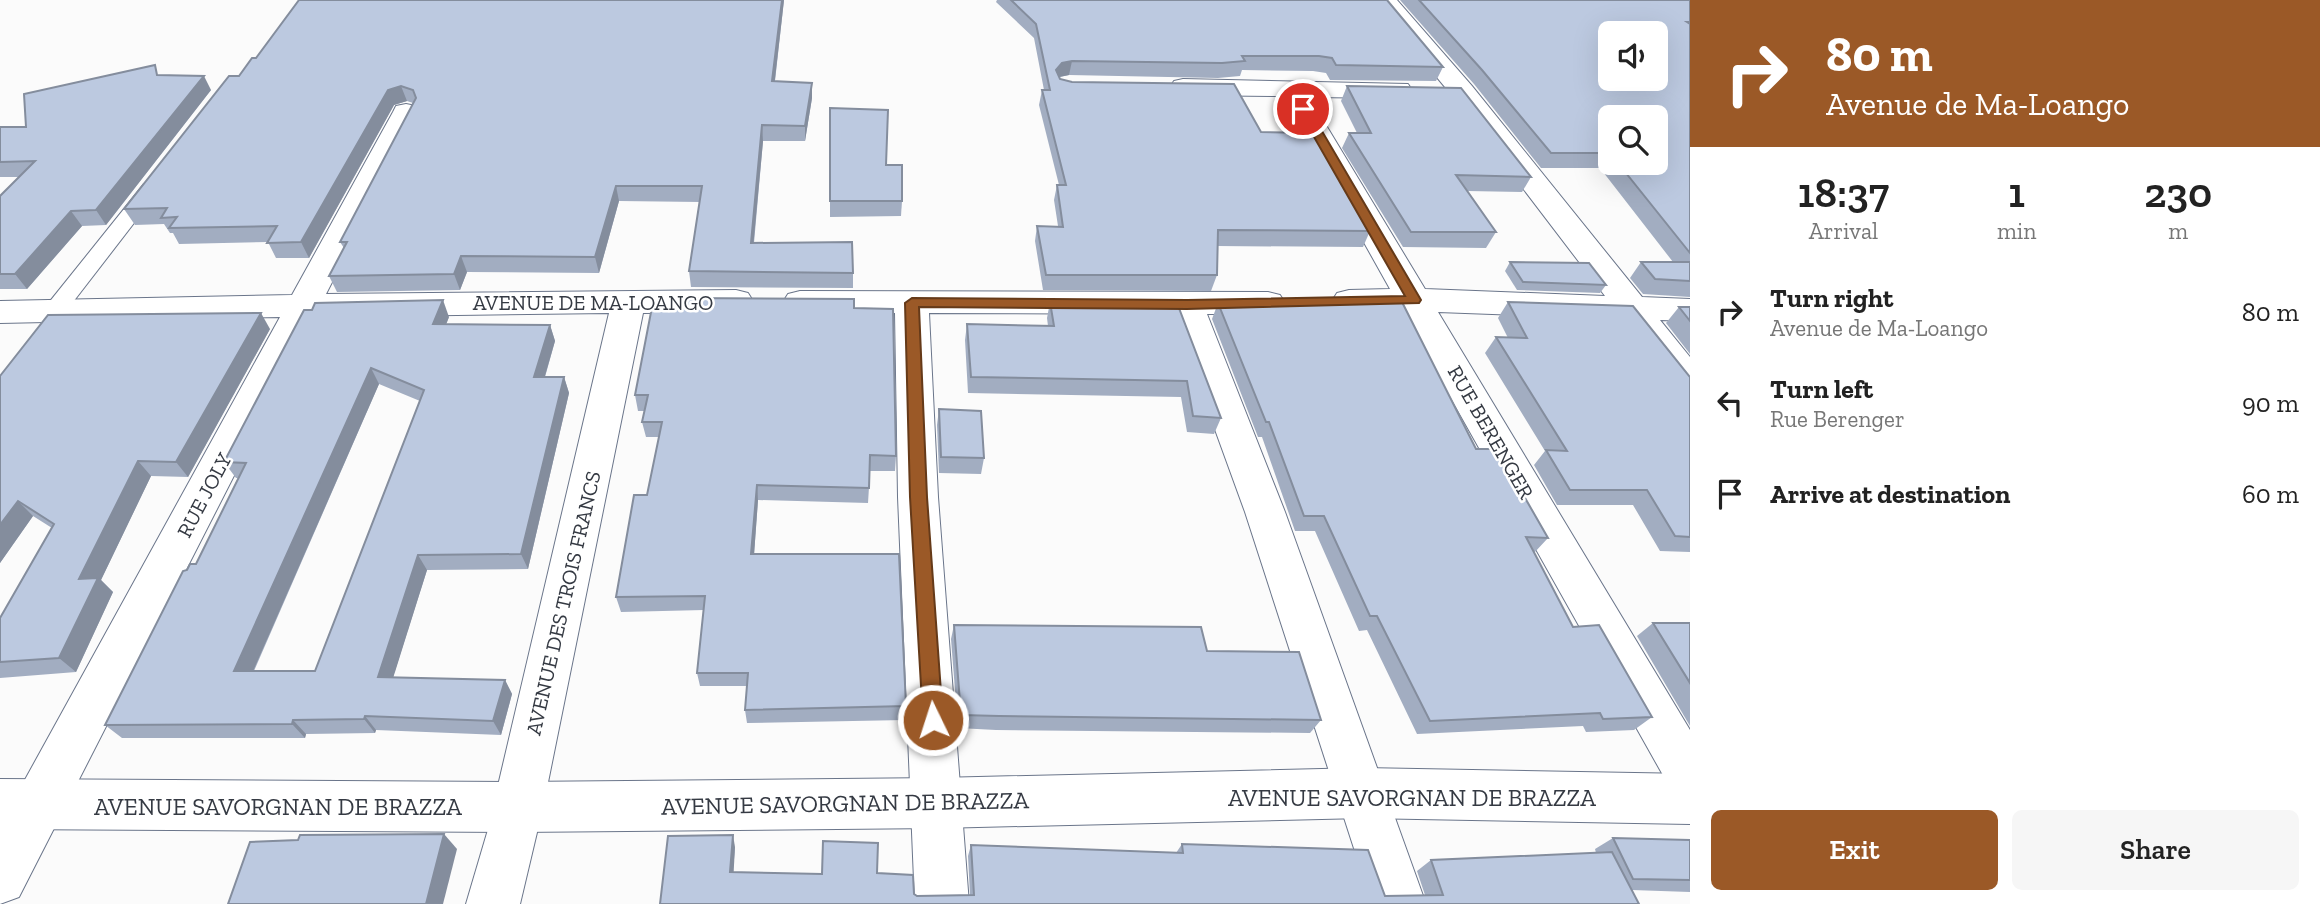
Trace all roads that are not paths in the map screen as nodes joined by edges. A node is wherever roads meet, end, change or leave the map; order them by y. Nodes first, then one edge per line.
1 (1385, 0) edge
2 (1159, 87) edge
3 (1291, 89) junction
4 (1463, 92) junction
5 (407, 112) edge
6 (166, 167) edge
7 (629, 300) junction
8 (1414, 300) junction
9 (912, 303) junction
10 (1187, 305) junction
11 (304, 306) junction
12 (1630, 309) junction
13 (55, 310) junction
14 (1690, 310) edge
15 (0, 312) edge
16 (32, 341) edge
17 (1690, 382) edge
18 (1690, 776) edge
19 (1363, 793) junction
20 (1690, 799) edge
21 (938, 803) junction
22 (19, 804) edge
23 (518, 807) junction
24 (0, 878) edge
25 (493, 904) edge
26 (942, 904) edge
27 (1398, 904) edge

1 - 4 street
2 - 3 street
3 - 4 street
3 - 8 street, RUE BERENGER
4 - 12 street
5 - 11 street, RUE JOLY
6 - 13 lane
7 - 9 street, AVENUE DE MA-LOANGO
7 - 11 street, AVENUE DE MA-LOANGO
7 - 23 street, AVENUE DES TROIS FRANCS
8 - 10 street, AVENUE DE MA-LOANGO
8 - 12 street, AVENUE DE MA-LOANGO
8 - 18 street, RUE BERENGER
9 - 10 street, AVENUE DE MA-LOANGO
9 - 21 street
10 - 19 street
11 - 13 street, AVENUE DE MA-LOANGO
11 - 22 street, RUE JOLY
12 - 14 street, AVENUE DE MA-LOANGO
12 - 17 street
13 - 15 street, AVENUE DE MA-LOANGO
13 - 16 street
19 - 20 street, AVENUE SAVORGNAN DE BRAZZA
19 - 21 street, AVENUE SAVORGNAN DE BRAZZA
19 - 27 street
21 - 23 street, AVENUE SAVORGNAN DE BRAZZA
21 - 26 street
22 - 23 street, AVENUE SAVORGNAN DE BRAZZA
22 - 24 street, RUE JOLY
23 - 25 street, AVENUE DES TROIS FRANCS

